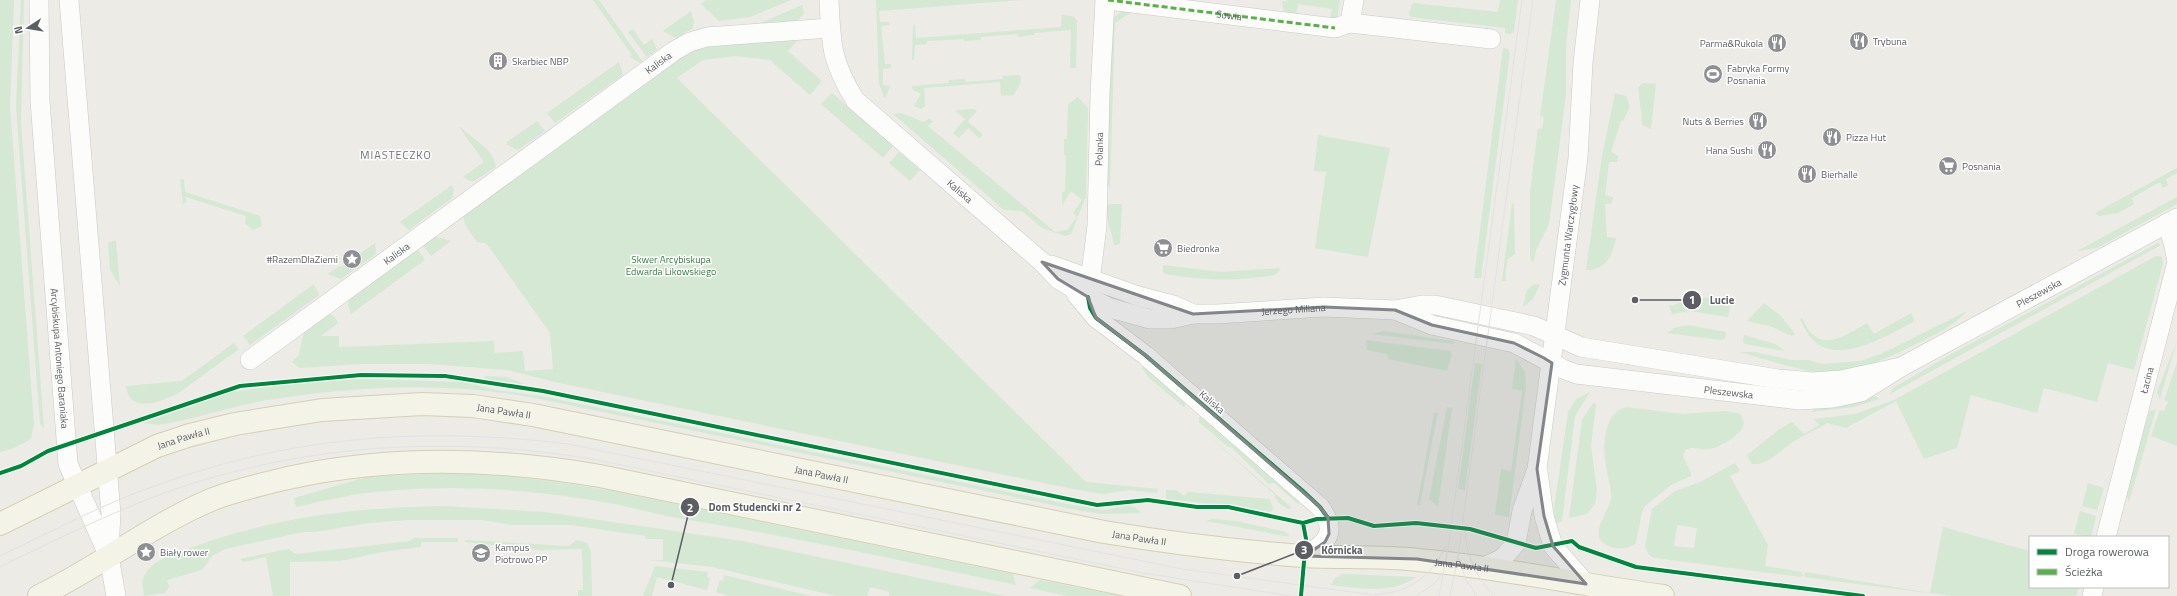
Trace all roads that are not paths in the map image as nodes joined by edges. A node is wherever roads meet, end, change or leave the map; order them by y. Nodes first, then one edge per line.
1 (39, 0) edge
2 (69, 0) edge
3 (829, 0) edge
4 (1106, 0) edge
5 (1354, 0) edge
6 (1590, 0) edge
7 (1350, 23) junction
8 (830, 28) junction
9 (1491, 39) dead end
10 (2172, 220) edge
11 (1042, 262) junction
12 (1070, 287) junction
13 (1089, 288) junction
14 (1395, 310) junction
15 (1096, 318) junction
16 (1555, 336) junction
17 (250, 360) dead end
18 (1552, 363) junction
19 (1901, 368) junction
20 (1537, 469) junction
21 (107, 471) junction
22 (77, 488) junction
23 (0, 524) edge
24 (2106, 536) edge
25 (1305, 556) junction
26 (109, 557) junction
27 (1484, 567) junction
28 (1586, 584) junction
29 (39, 596) edge
30 (116, 596) edge
31 (1180, 596) edge
32 (1664, 596) edge

1 - 22 street, Arcybiskupa Antoniego Baraniaka
2 - 21 street
3 - 8 street
4 - 7 street, Sowia
4 - 13 street, Polanka
5 - 7 street
6 - 16 street, Zygmunta Warczygłowy
7 - 9 street, Sowia
8 - 11 street, Kaliska
8 - 17 street, Kaliska
10 - 19 street, Pleszewska
10 - 24 street, Łacina
11 - 12 street, Kaliska
11 - 13 street, Kaliska
12 - 13 street, Kaliska
12 - 15 street, Kaliska
13 - 14 street, Jerzego Miliana
13 - 15 street
14 - 16 street, Jerzego Miliana
14 - 18 street, Jerzego Miliana
15 - 25 street, Kaliska
16 - 18 street, Zygmunta Warczygłowy
16 - 19 street, Pleszewska
18 - 19 street, Pleszewska
18 - 20 street, Zygmunta Warczygłowy
20 - 27 street, Zygmunta Warczygłowy
20 - 28 street, Zygmunta Warczygłowy
21 - 22 main road, Jana Pawła II
21 - 25 main road, Jana Pawła II
21 - 26 street
22 - 23 main road, Jana Pawła II
22 - 26 street, Arcybiskupa Antoniego Baraniaka
25 - 27 main road, Jana Pawła II
26 - 29 main road
26 - 30 street
26 - 31 main road
27 - 28 main road, Jana Pawła II
28 - 32 main road, Jana Pawła II

